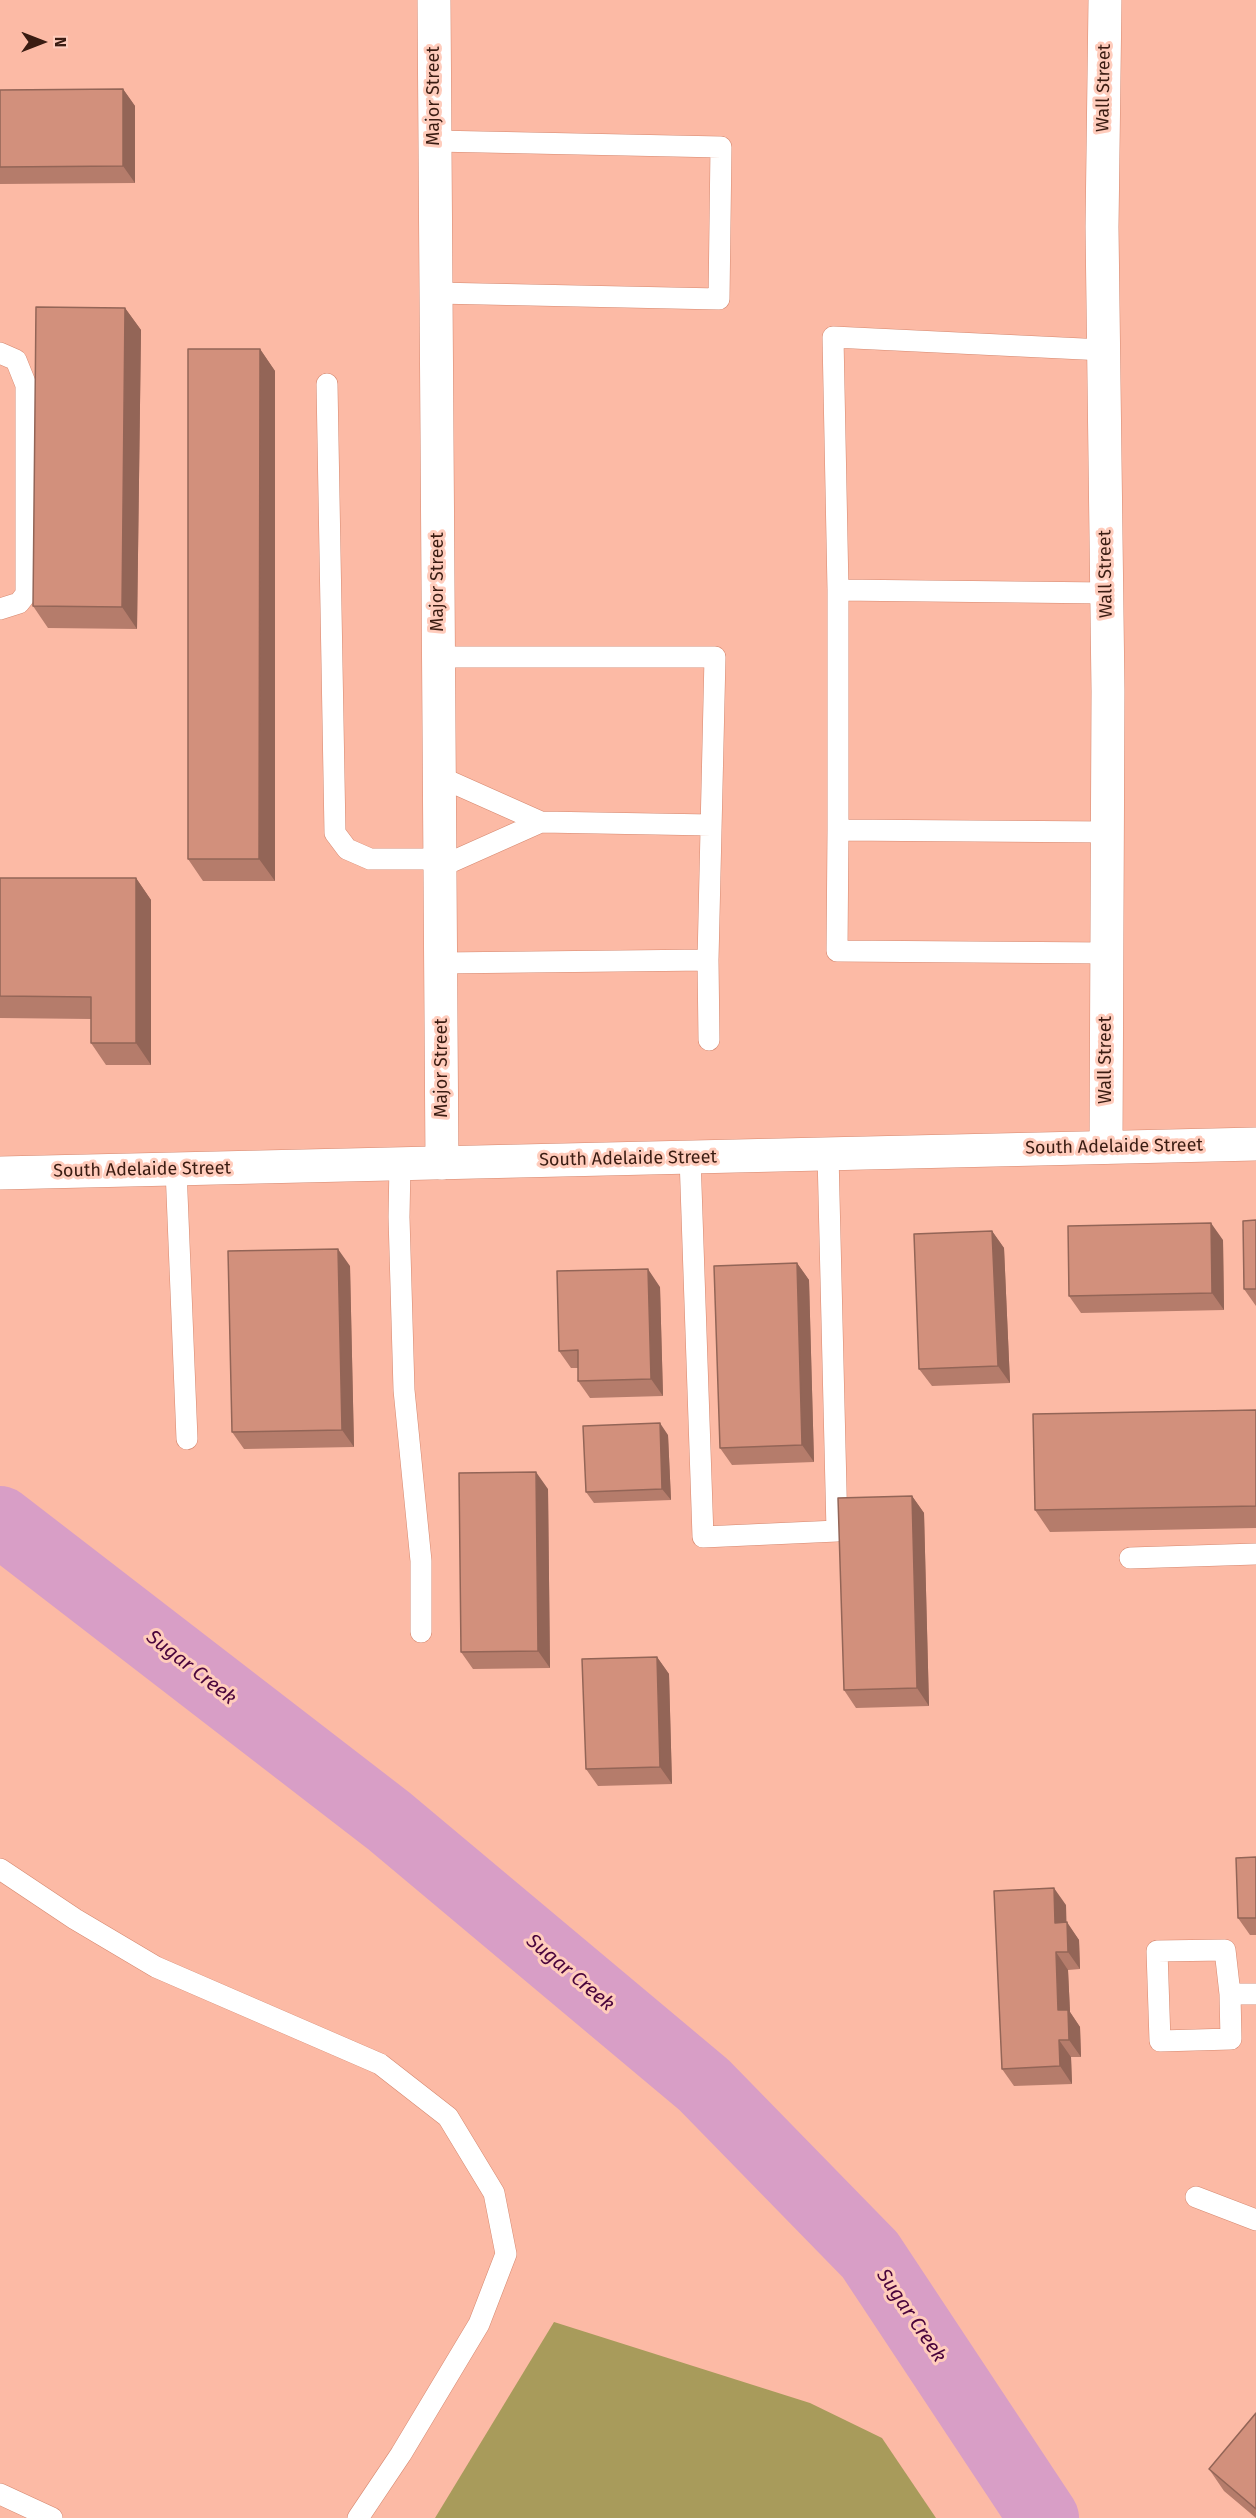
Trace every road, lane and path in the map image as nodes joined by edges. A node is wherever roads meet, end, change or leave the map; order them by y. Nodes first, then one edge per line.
1 (434, 0) edge
2 (1105, 0) edge
3 (435, 141) junction
4 (436, 293) junction
5 (1104, 350) junction
6 (0, 353) edge
7 (327, 384) dead end
8 (837, 590) junction
9 (1106, 592) junction
10 (0, 609) edge
11 (438, 657) junction
12 (440, 777) junction
13 (541, 822) junction
14 (711, 825) junction
15 (837, 830) junction
16 (1107, 832) junction
17 (440, 863) junction
18 (1106, 953) junction
19 (708, 960) junction
20 (441, 963) junction
21 (709, 1040) dead end
22 (1256, 1144) edge
23 (1106, 1147) junction
24 (828, 1154) junction
25 (690, 1157) junction
26 (442, 1163) junction
27 (400, 1164) junction
28 (176, 1169) junction
29 (0, 1173) edge
30 (187, 1439) dead end
31 (1256, 1554) edge
32 (1130, 1558) dead end
33 (421, 1632) dead end
34 (0, 1869) edge
35 (1230, 1994) junction
36 (1256, 1994) edge
37 (1196, 2197) dead end
38 (1256, 2220) edge
39 (0, 2494) edge
40 (52, 2518) edge
41 (358, 2518) edge

1 - 3 street, Major Street
2 - 5 street, Wall Street
3 - 4 street, Major Street
3 - 4 lane
4 - 11 street, Major Street
5 - 8 lane
5 - 9 street, Wall Street
6 - 10 lane
7 - 17 lane
8 - 9 lane
8 - 15 lane
9 - 16 street, Wall Street
11 - 12 street, Major Street
11 - 14 lane
12 - 13 lane
12 - 17 street, Major Street
13 - 14 lane
13 - 17 lane
14 - 19 lane
15 - 16 lane
15 - 18 lane
16 - 18 street, Wall Street
17 - 20 street, Major Street
18 - 23 street, Wall Street
19 - 20 lane
19 - 21 lane
20 - 26 street, Major Street
22 - 23 street, South Adelaide Street
23 - 24 street, South Adelaide Street
24 - 25 street, South Adelaide Street
24 - 25 lane
25 - 26 street, South Adelaide Street
26 - 27 street, South Adelaide Street
27 - 28 street, South Adelaide Street
27 - 33 lane
28 - 29 street, South Adelaide Street
28 - 30 lane
31 - 32 lane
34 - 41 lane
35 - 35 lane
35 - 36 lane
37 - 38 lane
39 - 40 lane

